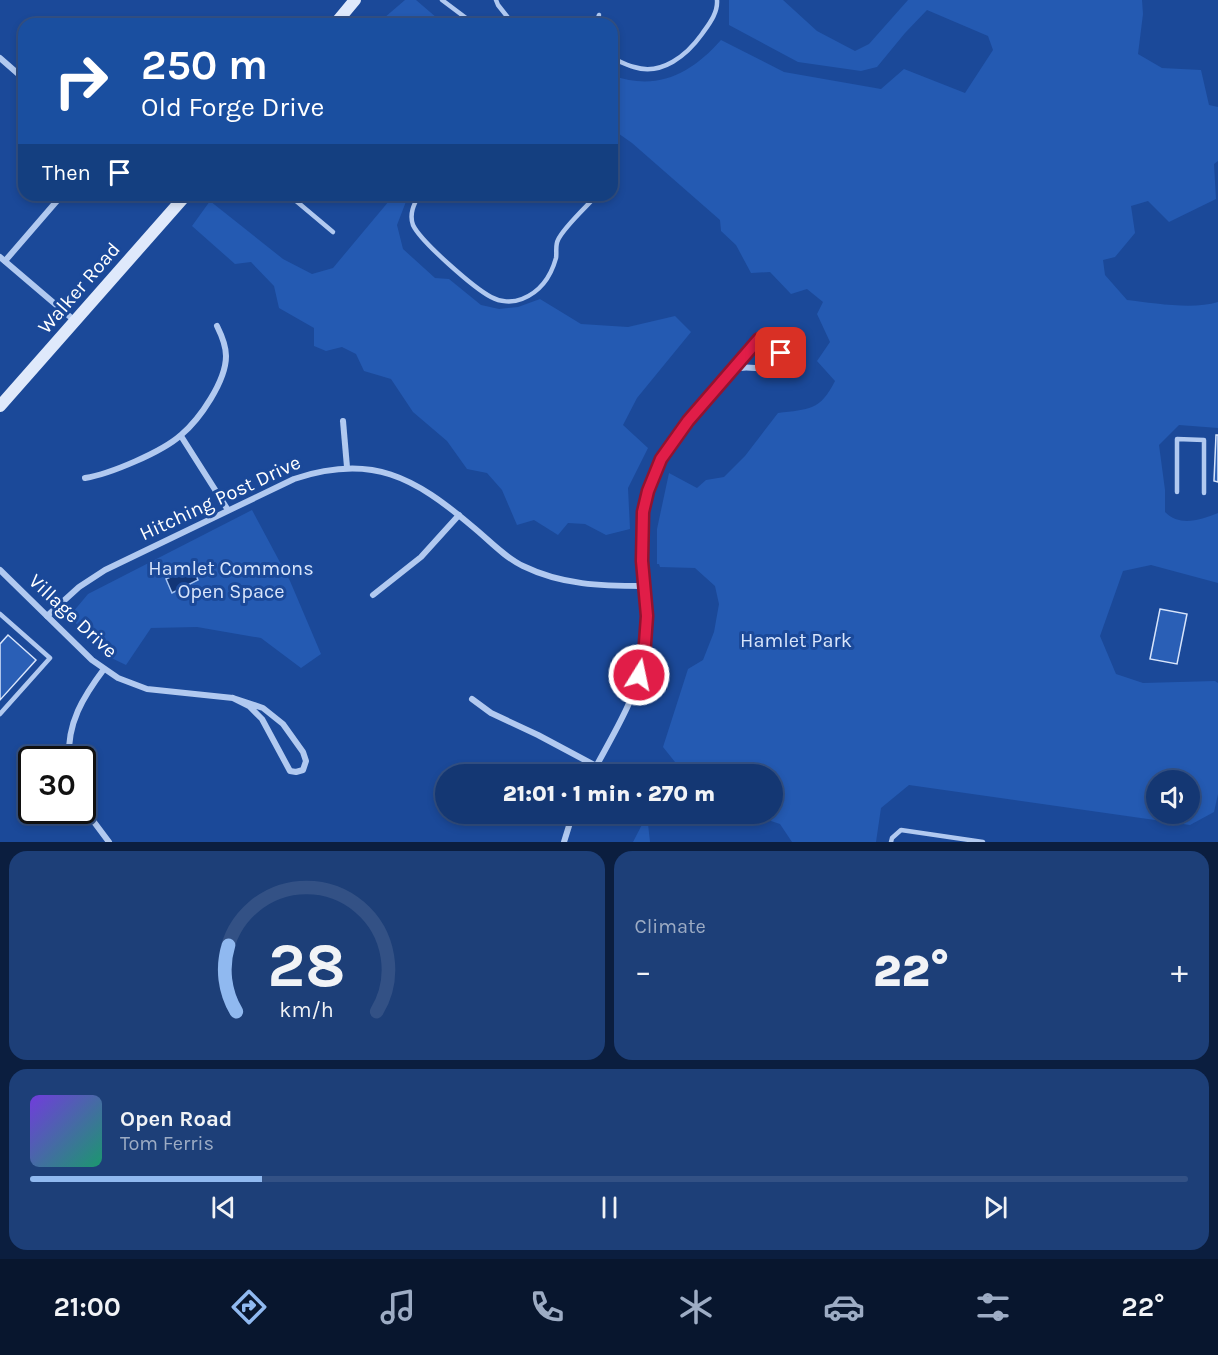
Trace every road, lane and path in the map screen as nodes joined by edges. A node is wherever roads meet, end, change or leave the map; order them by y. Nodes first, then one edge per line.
1 (355, 0) edge
2 (442, 0) edge
3 (496, 0) edge
4 (717, 0) edge
5 (599, 15) dead end
6 (339, 18) edge
7 (466, 18) edge
8 (508, 18) edge
9 (598, 18) edge
10 (0, 58) edge
11 (618, 60) edge
12 (18, 74) edge
13 (56, 201) edge
14 (181, 201) edge
15 (297, 201) edge
16 (416, 201) edge
17 (592, 201) edge
18 (333, 232) dead end
19 (2, 259) edge
20 (76, 321) junction
21 (217, 326) dead end
22 (724, 377) junction
23 (0, 406) edge
24 (343, 421) dead end
25 (181, 435) junction
26 (346, 467) junction
27 (85, 478) dead end
28 (1177, 492) dead end
29 (1204, 493) dead end
30 (228, 510) junction
31 (459, 515) junction
32 (0, 570) edge
33 (644, 586) junction
34 (374, 595) dead end
35 (0, 614) edge
36 (47, 616) junction
37 (104, 669) junction
38 (233, 698) junction
39 (472, 699) dead end
40 (0, 714) edge
41 (69, 746) edge
42 (592, 764) edge
43 (597, 764) edge
44 (96, 824) edge
45 (570, 824) edge
46 (109, 842) edge
47 (564, 842) edge
48 (891, 842) edge
49 (982, 842) edge

1 - 6 street
2 - 7 lane
3 - 8 lane
4 - 11 lane
5 - 9 lane
10 - 12 street
13 - 19 street
14 - 20 street, Walker Road
15 - 18 lane
16 - 17 lane
19 - 20 street
20 - 23 street, Walker Road
21 - 25 street
22 - 22 street
22 - 33 street
24 - 26 street
25 - 27 street
25 - 30 street
26 - 30 street, Hitching Post Drive
26 - 31 street, Hitching Post Drive
28 - 29 lane
30 - 36 street, Hitching Post Drive
31 - 33 street, Hitching Post Drive
31 - 34 street
32 - 36 street, Village Drive
33 - 43 street
35 - 40 lane
36 - 37 street, Village Drive
37 - 38 street, Village Drive
37 - 41 street
38 - 38 street, Village Drive
39 - 42 street
44 - 46 street
45 - 47 street
48 - 49 lane

